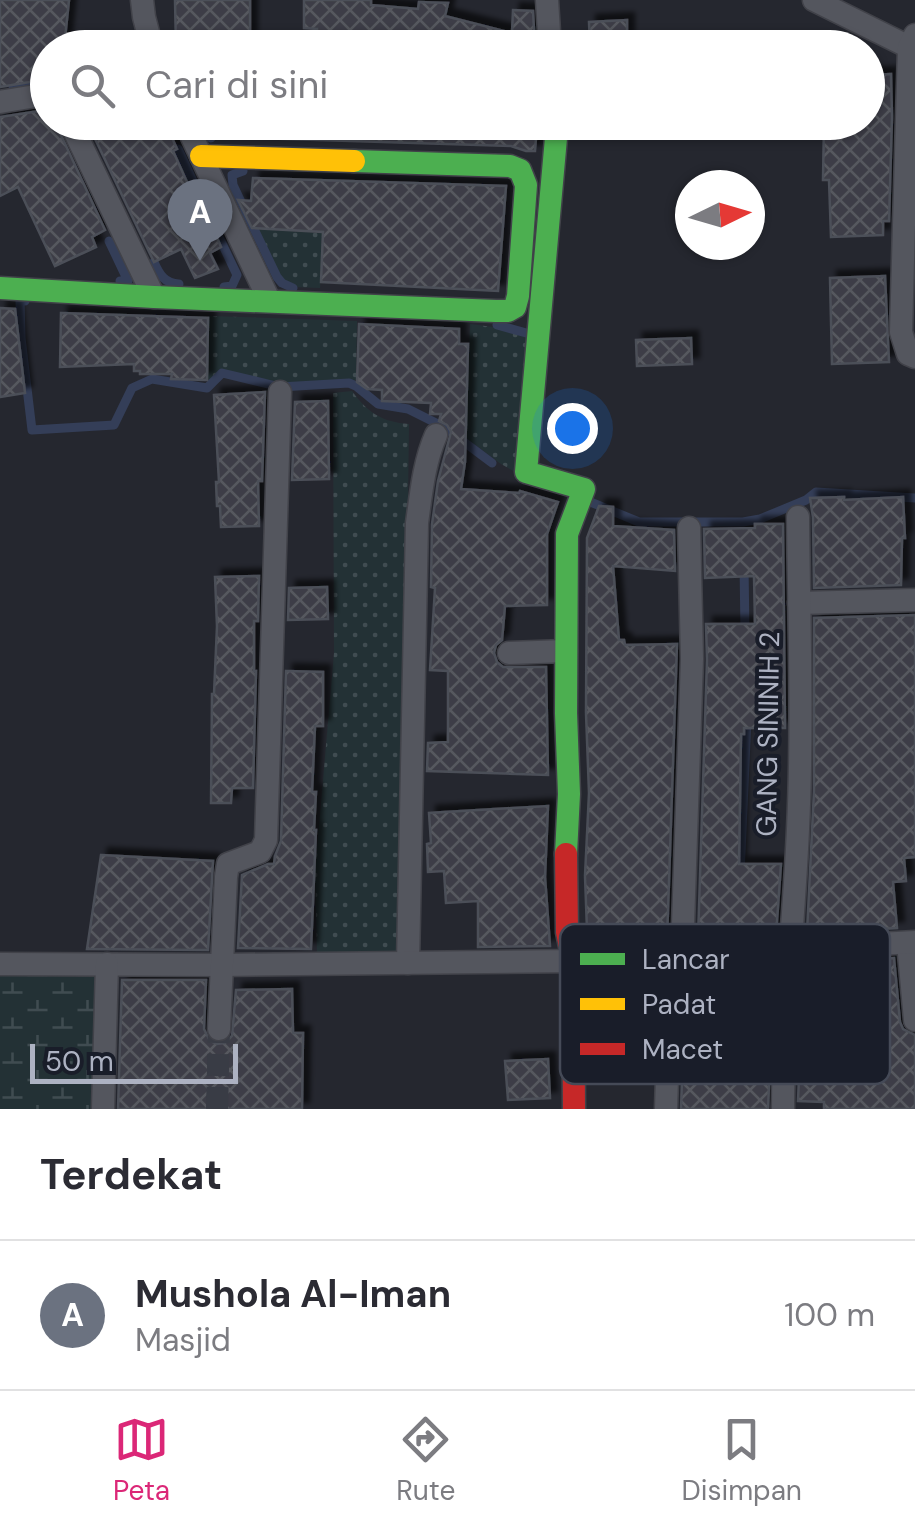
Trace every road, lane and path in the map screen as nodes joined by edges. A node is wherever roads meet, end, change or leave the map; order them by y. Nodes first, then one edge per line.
1 (142, 0) edge
2 (547, 0) edge
3 (814, 0) edge
4 (147, 30) edge
5 (549, 30) edge
6 (882, 30) edge
7 (885, 32) edge
8 (913, 44) edge
9 (30, 97) edge
10 (0, 102) edge
11 (79, 140) edge
12 (193, 140) edge
13 (556, 140) edge
14 (201, 156) junction
15 (0, 288) edge
16 (154, 297) junction
17 (269, 300) junction
18 (915, 356) edge
19 (280, 392) dead end
20 (436, 436) dead end
21 (798, 517) dead end
22 (690, 528) dead end
23 (915, 600) edge
24 (799, 603) junction
25 (566, 651) junction
26 (509, 652) dead end
27 (568, 924) edge
28 (678, 924) edge
29 (793, 924) edge
30 (911, 943) edge
31 (560, 961) edge
32 (408, 963) junction
33 (0, 964) edge
34 (107, 964) junction
35 (221, 965) junction
36 (915, 1020) edge
37 (219, 1029) tunnel mouth
38 (574, 1084) edge
39 (668, 1084) edge
40 (783, 1084) edge
41 (103, 1109) edge
42 (574, 1109) edge
43 (666, 1109) edge
44 (782, 1109) edge

1 - 4 street
2 - 5 street
3 - 6 street
7 - 8 street
8 - 18 street
9 - 10 street
11 - 16 street
12 - 14 street
13 - 25 street
14 - 17 street
14 - 17 street
15 - 16 street
16 - 17 street
19 - 35 street
20 - 32 street
21 - 24 street, GANG SININIH 2
22 - 28 street
23 - 24 street
24 - 29 street, GANG SININIH 2
25 - 26 street
25 - 27 street
30 - 36 street
31 - 32 street
32 - 35 street
33 - 34 street
34 - 35 street
34 - 41 street
35 - 37 street
38 - 42 street
39 - 43 street
40 - 44 street, GANG SININIH 2

